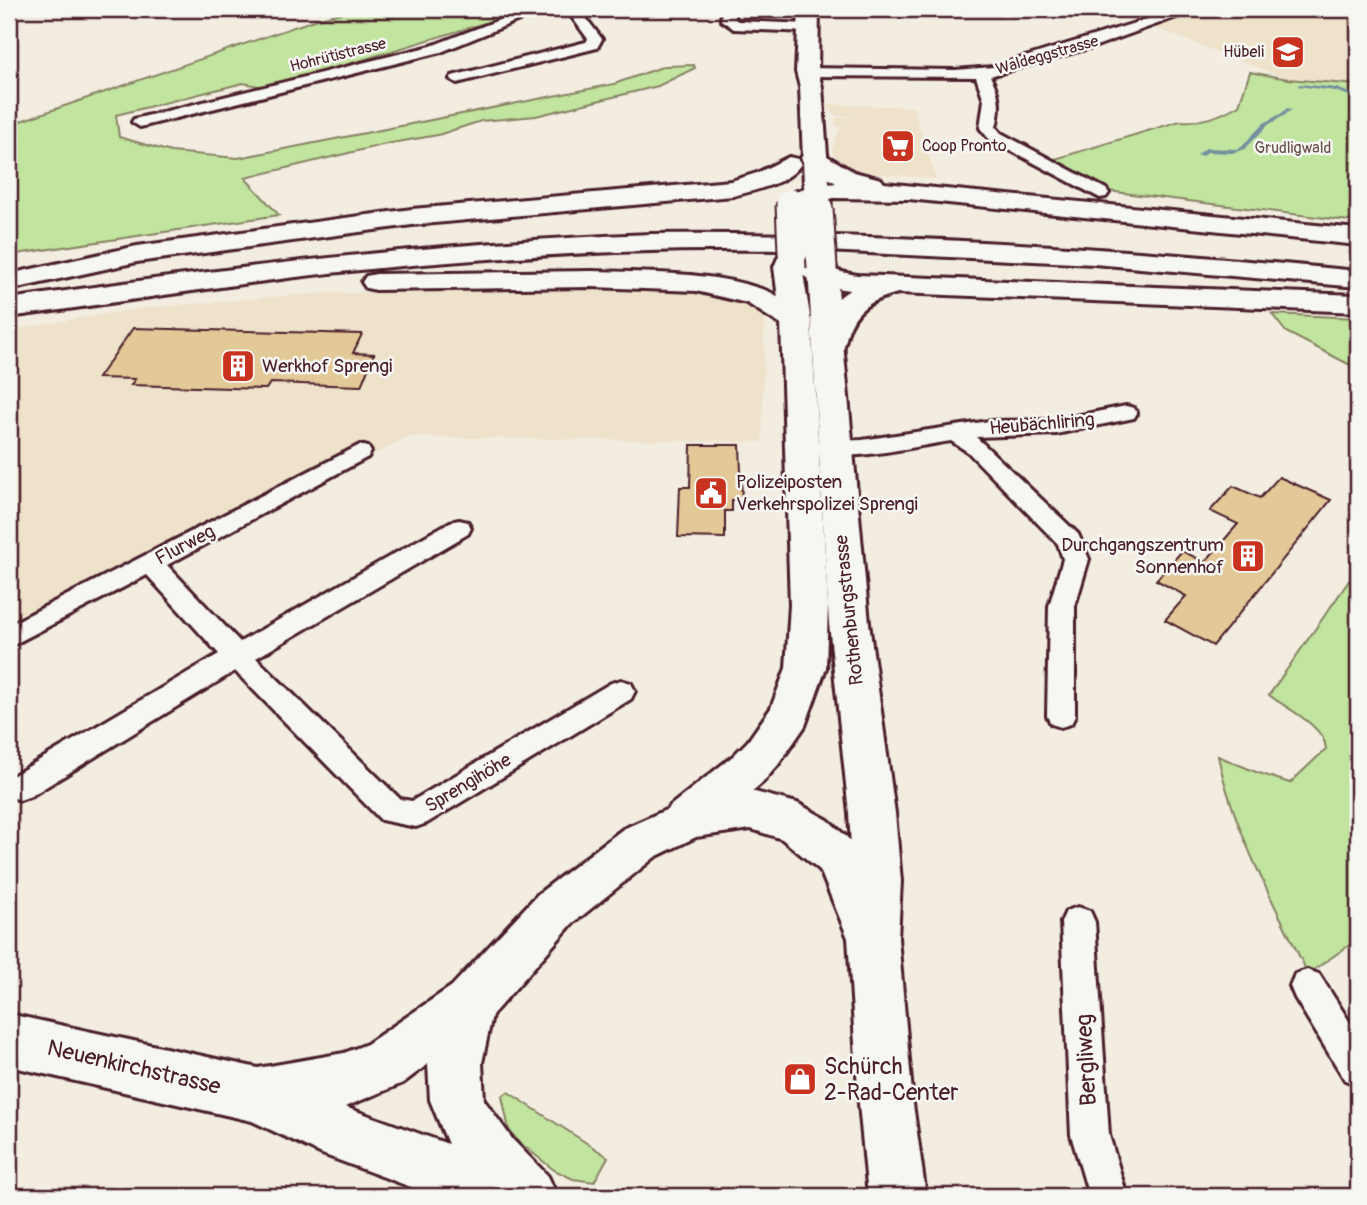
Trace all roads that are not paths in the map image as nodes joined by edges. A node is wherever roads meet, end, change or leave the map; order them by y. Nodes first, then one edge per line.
1 (540, 9) edge
2 (572, 9) edge
3 (728, 9) edge
4 (1192, 9) edge
5 (809, 18) edge
6 (807, 72) junction
7 (981, 73) junction
8 (457, 79) dead end
9 (788, 116) dead end
10 (140, 121) dead end
11 (797, 155) junction
12 (733, 188) junction
13 (908, 191) junction
14 (1100, 192) dead end
15 (806, 201) junction
16 (1358, 237) edge
17 (1358, 261) edge
18 (806, 266) junction
19 (1358, 279) edge
20 (9, 284) edge
21 (894, 285) junction
22 (1358, 304) edge
23 (9, 308) edge
24 (9, 318) edge
25 (796, 322) junction
26 (828, 350) junction
27 (1126, 413) dead end
28 (957, 434) junction
29 (818, 447) junction
30 (360, 452) dead end
31 (459, 528) dead end
32 (151, 563) junction
33 (9, 637) edge
34 (237, 656) junction
35 (621, 691) dead end
36 (1061, 716) dead end
37 (20, 787) dead end
38 (686, 820) junction
39 (1078, 922) dead end
40 (873, 938) junction
41 (1307, 986) dead end
42 (470, 1003) junction
43 (9, 1040) edge
44 (1358, 1067) edge
45 (258, 1095) junction
46 (511, 1196) edge
47 (528, 1196) edge
48 (897, 1196) edge
49 (1108, 1196) edge

1 - 10 street, Hohrütistrasse
2 - 8 street
3 - 5 street
4 - 7 street, Waldeggstrasse
5 - 6 main road, Rothenburgstrasse
6 - 7 street, Waldeggstrasse
6 - 9 main road, Rothenburgstrasse
6 - 11 main road, Rothenburgstrasse
7 - 14 street, Waldeggstrasse
11 - 12 main road
11 - 13 main road
11 - 15 main road, Rothenburgstrasse
12 - 15 main road
12 - 20 main road
13 - 15 main road
13 - 16 main road
15 - 18 main road, Rothenburgstrasse, bridge
17 - 20 main road
18 - 21 main road
18 - 25 main road, Rothenburgstrasse
18 - 26 main road, Rothenburgstrasse
19 - 23 main road
21 - 22 main road
21 - 26 main road
24 - 25 main road
25 - 29 main road, Rothenburgstrasse
26 - 29 main road, Rothenburgstrasse
27 - 28 street, Heubächliring
28 - 29 street, Heubächliring
28 - 36 street, Heubächliring
29 - 38 main road, Rothenburgstrasse
29 - 40 main road, Rothenburgstrasse
30 - 32 street, Flurweg
31 - 34 street
32 - 33 street, Flurweg
32 - 34 street, Sprengihöhe
34 - 35 street, Sprengihöhe
34 - 37 street
38 - 40 main road
38 - 42 main road
39 - 49 street, Bergliweg
40 - 48 main road
41 - 44 street
42 - 45 main road
42 - 47 main road
43 - 45 main road, Neuenkirchstrasse
45 - 46 main road

